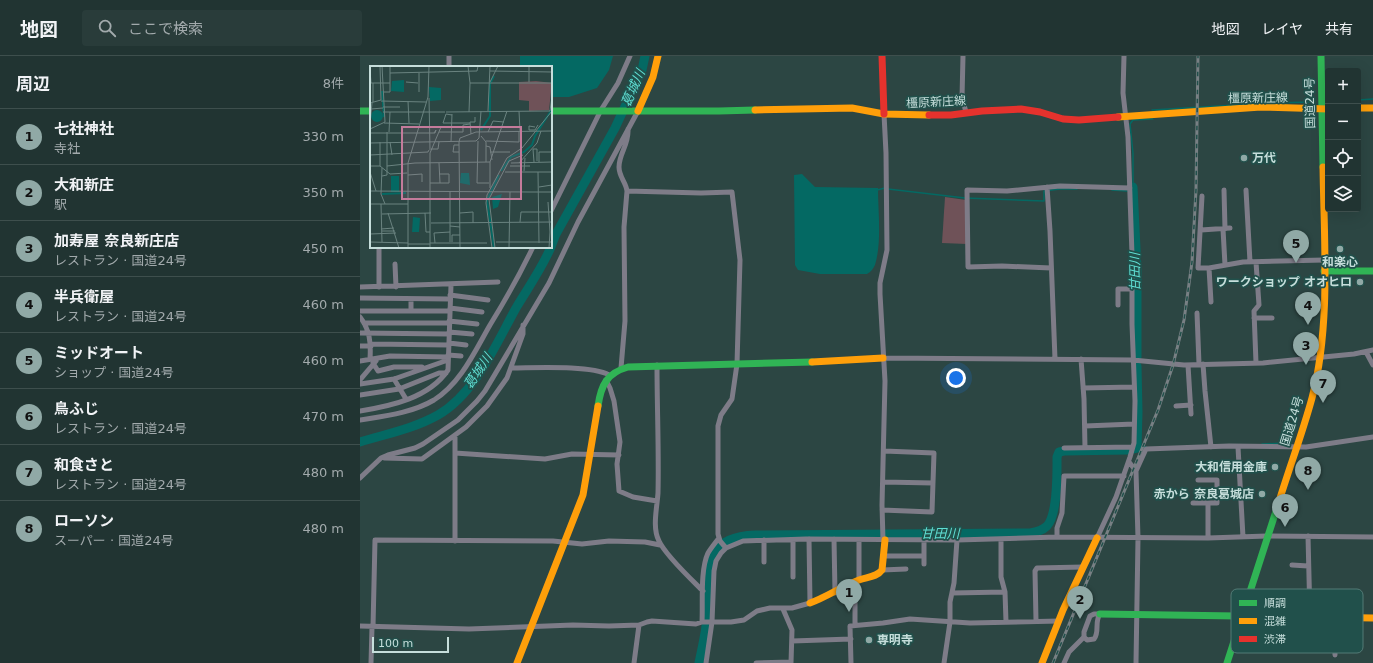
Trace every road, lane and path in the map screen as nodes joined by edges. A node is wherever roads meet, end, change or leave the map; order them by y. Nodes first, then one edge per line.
1 (630, 56) edge
2 (658, 56) edge
3 (882, 56) edge
4 (963, 56) edge
5 (1124, 56) edge
6 (1321, 56) edge
7 (1361, 108) edge
8 (1373, 108) edge
9 (1325, 109) edge
10 (552, 111) edge
11 (604, 111) junction
12 (636, 111) junction
13 (966, 112) junction
14 (884, 114) junction
15 (1126, 117) junction
16 (628, 128) junction
17 (1047, 187) junction
18 (1130, 188) junction
19 (1224, 190) dead end
20 (1246, 190) dead end
21 (627, 191) junction
22 (1202, 196) dead end
23 (552, 209) edge
24 (1226, 228) junction
25 (1201, 230) junction
26 (379, 248) edge
27 (533, 248) edge
28 (1324, 260) junction
29 (1253, 262) junction
30 (395, 264) dead end
31 (1225, 265) junction
32 (1051, 268) junction
33 (1209, 268) junction
34 (1324, 271) junction
35 (1373, 271) edge
36 (498, 282) dead end
37 (451, 285) junction
38 (396, 286) junction
39 (360, 287) edge
40 (379, 287) junction
41 (1132, 289) junction
42 (450, 297) junction
43 (360, 298) edge
44 (411, 299) junction
45 (488, 300) dead end
46 (1211, 302) dead end
47 (1118, 305) dead end
48 (450, 310) junction
49 (360, 311) edge
50 (411, 311) junction
51 (482, 312) dead end
52 (1197, 313) dead end
53 (1254, 318) junction
54 (1272, 318) dead end
55 (362, 320) edge
56 (449, 322) junction
57 (403, 323) junction
58 (477, 324) dead end
59 (523, 326) junction
60 (360, 333) edge
61 (369, 333) junction
62 (449, 333) junction
63 (403, 334) junction
64 (472, 334) dead end
65 (449, 344) junction
66 (371, 345) junction
67 (466, 345) dead end
68 (360, 346) edge
69 (1373, 350) edge
70 (1366, 352) junction
71 (460, 356) dead end
72 (448, 357) junction
73 (1319, 357) junction
74 (883, 358) junction
75 (1055, 359) junction
76 (1081, 359) junction
77 (1133, 360) junction
78 (360, 361) edge
79 (372, 361) junction
80 (1256, 363) junction
81 (737, 364) junction
82 (1201, 364) junction
83 (1188, 365) junction
84 (1373, 365) edge
85 (656, 366) junction
86 (427, 367) junction
87 (512, 368) junction
88 (621, 368) junction
89 (387, 369) junction
90 (446, 373) junction
91 (608, 378) junction
92 (392, 379) junction
93 (360, 380) edge
94 (360, 384) edge
95 (1134, 387) junction
96 (399, 388) junction
97 (1083, 388) junction
98 (360, 395) edge
99 (406, 399) junction
100 (1191, 405) junction
101 (1176, 406) dead end
102 (360, 411) edge
103 (1192, 414) dead end
104 (360, 420) edge
105 (1134, 424) junction
106 (1085, 426) junction
107 (455, 435) junction
108 (1373, 437) edge
109 (1211, 445) junction
110 (1238, 447) junction
111 (1064, 448) dead end
112 (1085, 448) junction
113 (1295, 448) junction
114 (1133, 450) junction
115 (884, 452) junction
116 (455, 453) junction
117 (590, 454) junction
118 (619, 455) junction
119 (381, 458) junction
120 (1129, 462) junction
121 (1136, 471) junction
122 (1124, 476) junction
123 (360, 478) edge
124 (1198, 480) dead end
125 (883, 482) junction
126 (933, 483) junction
127 (657, 501) junction
128 (1193, 503) dead end
129 (1208, 503) junction
130 (882, 510) junction
131 (1267, 536) junction
132 (1308, 536) junction
133 (1057, 537) junction
134 (1242, 537) junction
135 (1373, 537) edge
136 (1097, 538) junction
137 (1138, 538) junction
138 (1208, 538) junction
139 (719, 539) junction
140 (809, 539) junction
141 (834, 539) junction
142 (884, 539) junction
143 (1000, 539) junction
144 (764, 540) junction
145 (793, 540) junction
146 (859, 540) junction
147 (924, 540) junction
148 (957, 540) junction
149 (455, 541) junction
150 (565, 542) junction
151 (660, 545) junction
152 (725, 547) junction
153 (883, 556) junction
154 (924, 556) junction
155 (764, 562) dead end
156 (924, 564) dead end
157 (1292, 565) dead end
158 (1308, 566) junction
159 (1084, 567) junction
160 (906, 569) dead end
161 (882, 570) junction
162 (793, 577) dead end
163 (859, 580) junction
164 (850, 585) junction
165 (1250, 589) edge
166 (1310, 589) edge
167 (703, 591) junction
168 (1006, 592) junction
169 (835, 593) junction
170 (952, 593) junction
171 (810, 604) junction
172 (783, 608) junction
173 (1100, 614) junction
174 (1137, 614) junction
175 (1231, 616) edge
176 (1363, 618) edge
177 (1373, 618) edge
178 (1036, 621) junction
179 (1059, 621) junction
180 (703, 622) junction
181 (711, 622) junction
182 (950, 622) junction
183 (1006, 622) junction
184 (639, 625) junction
185 (855, 625) junction
186 (360, 626) edge
187 (373, 627) junction
188 (532, 627) junction
189 (1084, 637) junction
190 (851, 639) junction
191 (792, 641) junction
192 (1231, 650) edge
193 (791, 662) edge
194 (371, 663) edge
195 (517, 663) edge
196 (634, 663) edge
197 (706, 663) edge
198 (756, 663) edge
199 (851, 663) edge
200 (944, 663) edge
201 (1042, 663) edge
202 (1064, 663) edge
203 (1136, 663) edge
204 (1227, 663) edge

1 - 11 street
2 - 12 main road
3 - 14 main road
4 - 13 street
5 - 15 street
6 - 9 main road, 国道24号
7 - 8 main road
9 - 15 main road, 橿原新庄線
9 - 28 main road, 国道24号
10 - 11 main road, 橿原新庄線
11 - 12 main road, 橿原新庄線
11 - 23 street
12 - 14 main road, 橿原新庄線
12 - 16 street
13 - 14 main road, 橿原新庄線
13 - 15 main road, 橿原新庄線
14 - 74 street
15 - 18 street
16 - 21 street
16 - 59 street
17 - 18 street
17 - 32 street
17 - 32 street
18 - 41 street
19 - 24 street
20 - 29 street
21 - 81 street
21 - 88 street
22 - 25 street
24 - 25 street
24 - 31 street
25 - 33 street
26 - 40 street
27 - 104 street
28 - 29 street
28 - 34 main road, 国道24号
29 - 31 street
29 - 53 street
30 - 38 street
31 - 33 street
32 - 75 street
33 - 46 street
34 - 35 main road
34 - 73 main road, 国道24号
36 - 37 street
37 - 38 street
37 - 42 street
38 - 40 street
39 - 40 street
41 - 47 street
41 - 77 street
42 - 44 street
42 - 45 street
42 - 48 street
43 - 44 street
44 - 50 street
48 - 50 street
48 - 51 street
48 - 56 street
49 - 50 street
52 - 82 street
53 - 54 street
53 - 80 street
55 - 57 street
55 - 61 street
56 - 57 street
56 - 58 street
56 - 62 street
57 - 63 street
59 - 87 street
59 - 119 street
60 - 61 street
61 - 63 street
61 - 66 street
62 - 63 street
62 - 64 street
62 - 65 street
65 - 66 street
65 - 67 street
65 - 72 street
66 - 68 street
66 - 79 street
69 - 70 street
70 - 73 street
70 - 84 street
71 - 72 street
72 - 79 street
72 - 86 street
72 - 90 street
73 - 80 street
73 - 113 main road, 国道24号
74 - 75 street
74 - 81 main road
74 - 115 street
75 - 76 street
76 - 77 street
76 - 97 street
77 - 83 street
77 - 95 street
78 - 79 street
79 - 89 street
79 - 93 street
80 - 82 street
81 - 85 main road
81 - 139 street
82 - 83 street
82 - 109 street
83 - 100 street
85 - 88 main road
85 - 127 street
86 - 89 street
86 - 92 street
87 - 91 street
87 - 107 street
88 - 91 main road
89 - 92 street
90 - 96 street
90 - 99 street
91 - 117 main road
91 - 118 street
92 - 94 street
92 - 96 street
95 - 97 street
95 - 105 street
96 - 98 street
96 - 99 street
97 - 106 street
99 - 102 street
100 - 101 street
100 - 103 street
105 - 106 street
105 - 114 street
106 - 112 street
107 - 116 street
107 - 119 street
108 - 113 street
109 - 110 street
109 - 121 street
110 - 113 street
110 - 134 street
111 - 112 street
112 - 114 street
113 - 131 main road, 国道24号
114 - 120 street
115 - 125 street
115 - 126 street
116 - 117 street
116 - 149 street
117 - 118 street
117 - 150 main road
118 - 127 street
119 - 123 street
120 - 121 street
120 - 122 street
121 - 137 street
122 - 133 street
122 - 136 street
124 - 129 street
125 - 126 street
125 - 130 street
126 - 130 street
127 - 151 street
128 - 129 street
129 - 138 street
130 - 142 street
131 - 132 street
131 - 134 street
131 - 165 main road, 国道24号
132 - 135 street
132 - 158 street
133 - 136 street
133 - 143 street
134 - 138 street
136 - 137 street
136 - 159 main road
137 - 138 street
137 - 174 street
139 - 152 street
139 - 167 street
140 - 141 street
140 - 145 street
140 - 171 street
141 - 146 street
141 - 169 street
142 - 146 street
142 - 147 street
142 - 153 main road
143 - 148 street
143 - 168 street
144 - 145 street
144 - 152 street
144 - 155 street
145 - 162 street
146 - 163 street
147 - 148 street
147 - 154 street
148 - 170 street
149 - 150 street
149 - 187 street
150 - 151 street
150 - 188 main road
151 - 167 street
152 - 181 street
153 - 154 street
153 - 161 main road
154 - 156 street
157 - 158 street
158 - 166 street
159 - 178 street
159 - 179 main road
160 - 161 street
161 - 163 main road
163 - 164 main road
164 - 169 main road
164 - 185 street
167 - 180 street
168 - 170 street
168 - 183 street
169 - 171 main road
170 - 182 street
171 - 172 street
172 - 181 street
172 - 191 street
173 - 174 main road
173 - 189 street
173 - 189 street
174 - 175 main road
174 - 203 street
176 - 177 main road
178 - 179 street
178 - 183 street
179 - 201 main road
180 - 181 street
180 - 184 street
181 - 197 street
182 - 183 street
182 - 185 street
182 - 200 street
184 - 188 street
184 - 196 street
185 - 190 street
186 - 187 street
187 - 188 street
187 - 194 street
188 - 195 main road
189 - 202 street
190 - 191 street
190 - 199 street
191 - 193 street
192 - 204 main road, 国道24号
193 - 198 street

